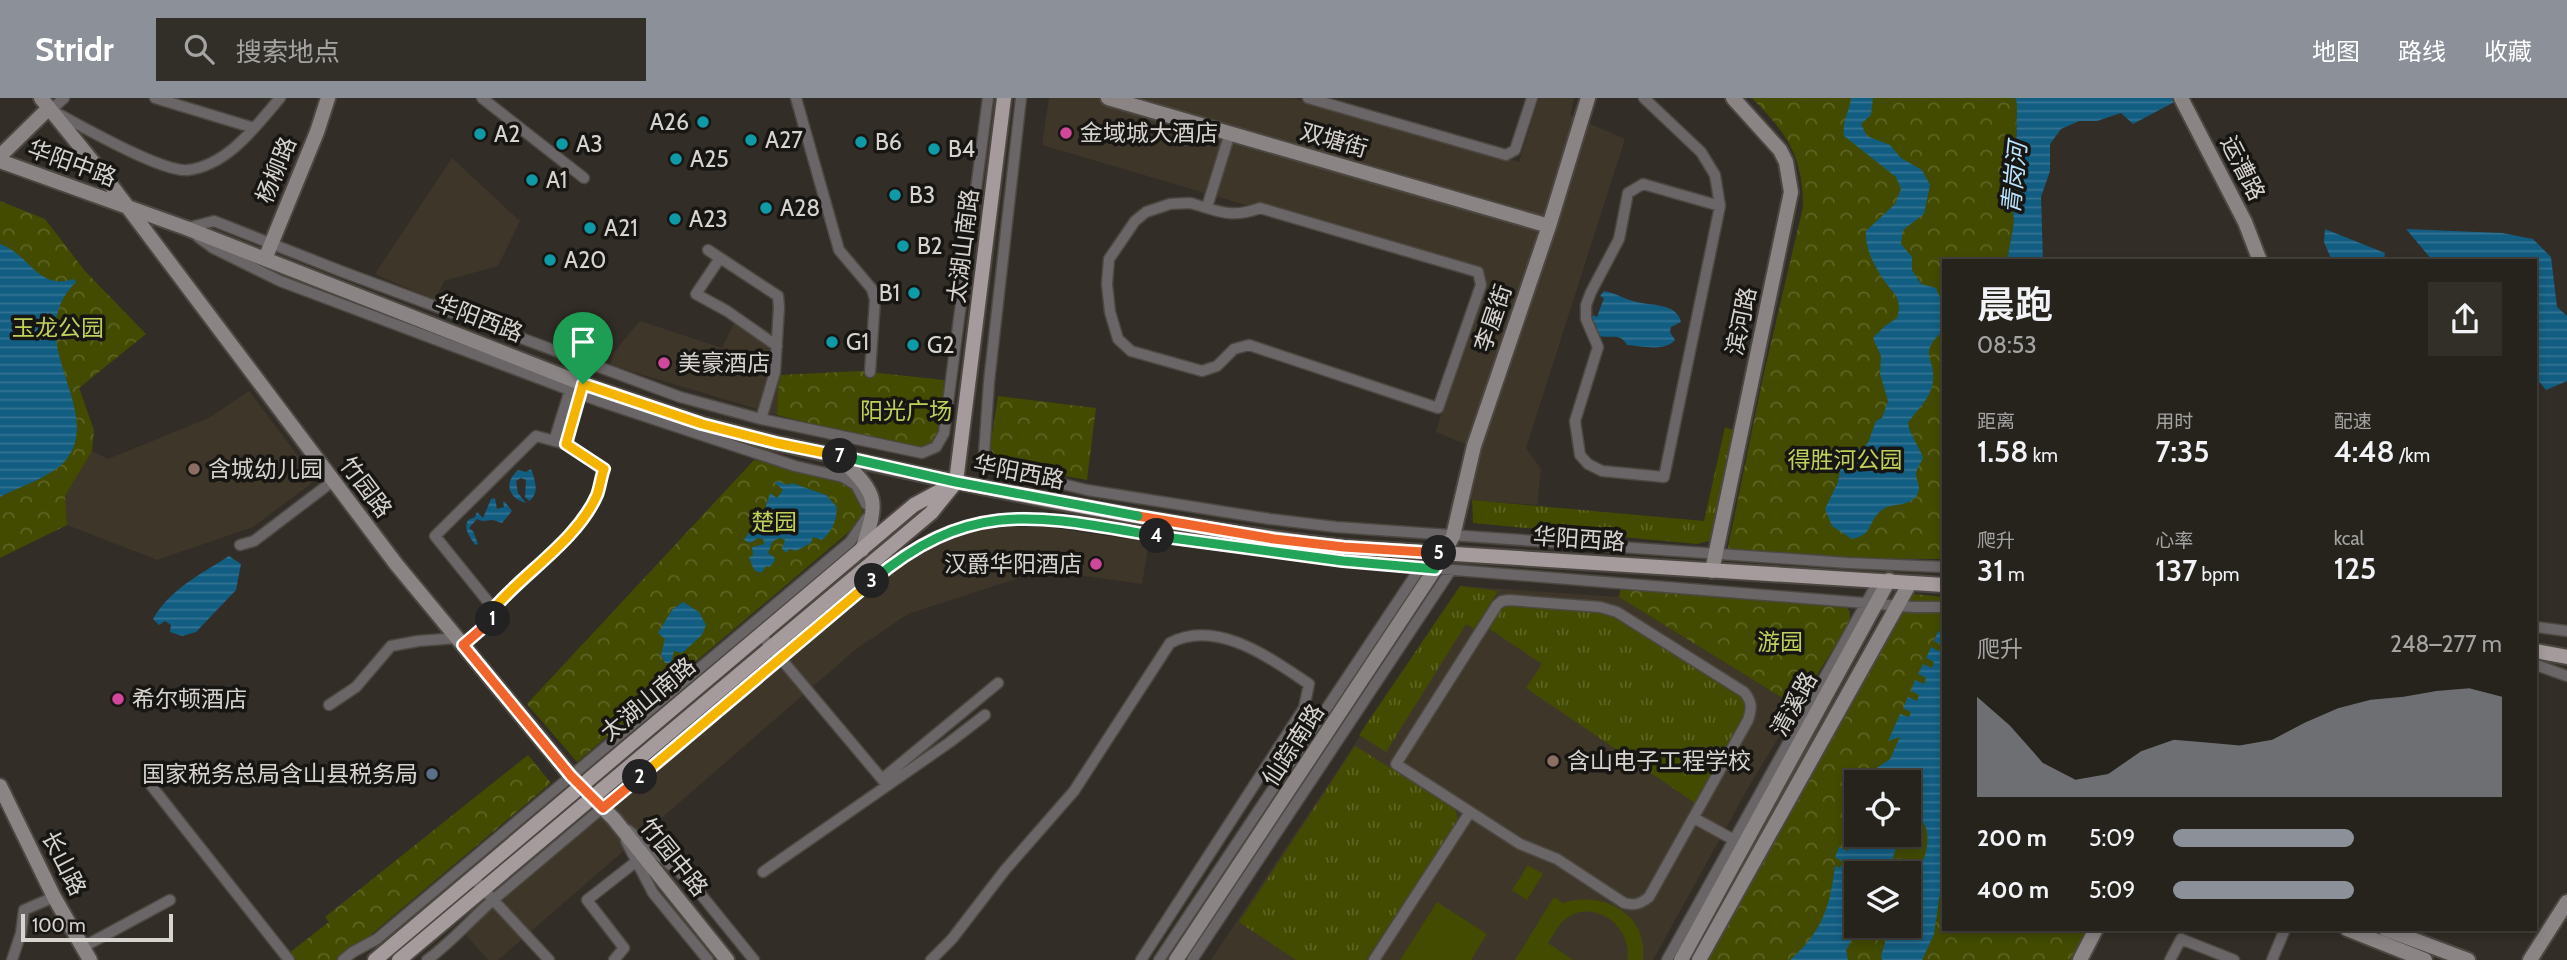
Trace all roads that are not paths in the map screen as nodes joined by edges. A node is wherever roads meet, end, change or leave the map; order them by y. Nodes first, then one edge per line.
1 (64, 98) edge
2 (155, 98) edge
3 (280, 98) edge
4 (328, 98) edge
5 (482, 98) edge
6 (796, 98) edge
7 (988, 98) edge
8 (1004, 98) edge
9 (1021, 98) edge
10 (1108, 98) edge
11 (1308, 98) edge
12 (1532, 98) edge
13 (1588, 98) edge
14 (1644, 98) edge
15 (1733, 98) edge
16 (2181, 98) edge
17 (47, 105) edge
18 (254, 128) junction
19 (1230, 134) junction
20 (0, 159) edge
21 (584, 178) dead end
22 (1720, 206) junction
23 (1207, 207) junction
24 (127, 208) junction
25 (1549, 226) junction
26 (186, 228) junction
27 (271, 244) junction
28 (708, 250) dead end
29 (720, 258) junction
30 (265, 259) junction
31 (2259, 259) edge
32 (776, 346) junction
33 (870, 372) dead end
34 (577, 387) junction
35 (761, 419) junction
36 (554, 441) junction
37 (566, 444) junction
38 (839, 456) junction
39 (333, 481) junction
40 (956, 482) junction
41 (1453, 536) junction
42 (240, 545) dead end
43 (862, 550) junction
44 (1444, 553) junction
45 (1715, 554) junction
46 (1942, 567) edge
47 (1428, 568) junction
48 (1451, 570) junction
49 (1712, 571) junction
50 (1884, 580) junction
51 (1910, 583) junction
52 (1942, 585) edge
53 (1871, 603) junction
54 (1897, 605) junction
55 (1942, 607) edge
56 (494, 608) junction
57 (2537, 627) edge
58 (2567, 631) edge
59 (761, 635) junction
60 (460, 641) junction
61 (2537, 651) edge
62 (776, 653) junction
63 (2567, 657) edge
64 (2537, 665) edge
65 (2567, 676) edge
66 (998, 683) dead end
67 (329, 705) dead end
68 (985, 715) dead end
69 (576, 781) junction
70 (885, 782) junction
71 (150, 784) dead end
72 (0, 786) edge
73 (598, 803) junction
74 (1471, 812) junction
75 (1695, 818) junction
76 (614, 819) junction
77 (1228, 829) junction
78 (1741, 838) junction
79 (1248, 841) junction
80 (1763, 845) junction
81 (644, 856) junction
82 (1202, 868) junction
83 (763, 872) dead end
84 (472, 877) junction
85 (1221, 880) junction
86 (489, 894) junction
87 (54, 897) junction
88 (170, 900) dead end
89 (2567, 902) edge
90 (2095, 931) edge
91 (2284, 931) edge
92 (2352, 931) edge
93 (2390, 931) edge
94 (87, 954) edge
95 (12, 960) edge
96 (289, 960) edge
97 (343, 960) edge
98 (375, 960) edge
99 (399, 960) edge
100 (428, 960) edge
101 (549, 960) edge
102 (614, 960) edge
103 (708, 960) edge
104 (727, 960) edge
105 (754, 960) edge
106 (931, 960) edge
107 (1141, 960) edge
108 (1159, 960) edge
109 (1177, 960) edge
110 (1192, 960) edge
111 (1374, 960) edge
112 (1667, 960) edge
113 (1681, 960) edge
114 (1699, 960) edge
115 (2080, 960) edge
116 (2170, 960) edge
117 (2234, 960) edge
118 (2272, 960) edge
119 (2426, 960) edge
120 (2469, 960) edge
121 (2530, 960) edge

1 - 17 street
2 - 18 street
3 - 18 street
4 - 27 main road, 杨柳路
5 - 21 street
6 - 33 street
7 - 35 street
8 - 40 main road, 太湖山南路
9 - 41 street
10 - 19 main road, 双塘街
11 - 12 street
13 - 25 main road, 李屋街
14 - 22 street
15 - 45 main road, 滨河路
16 - 31 main road, 运漕路
17 - 18 street
17 - 20 main road
17 - 24 main road, 竹园路
19 - 23 street
19 - 25 main road, 双塘街
20 - 24 main road, 华阳中路
22 - 22 street
23 - 23 street
24 - 26 main road, 华阳西路
24 - 39 main road, 竹园路
25 - 41 main road, 李屋街
26 - 27 street
26 - 30 main road, 华阳西路
26 - 34 street
27 - 30 main road, 杨柳路
27 - 35 street
28 - 29 street
29 - 32 street
29 - 32 street
30 - 34 main road, 华阳西路
32 - 35 street
34 - 36 street
34 - 37 street
34 - 38 main road, 华阳西路
34 - 69 street
36 - 37 street
36 - 56 street
37 - 56 street
38 - 40 main road, 华阳西路
38 - 43 main road
39 - 42 street
39 - 60 main road, 竹园路
40 - 43 main road, 太湖山南路
40 - 44 main road, 华阳西路
40 - 62 main road, 太湖山南路
41 - 44 main road, 李屋街
41 - 45 street
43 - 59 main road, 太湖山南路
44 - 47 main road, 仙踪南路
44 - 49 main road, 华阳西路
45 - 46 street
45 - 49 main road, 滨河路
47 - 48 street
47 - 62 street
47 - 79 main road, 仙踪南路
48 - 53 street
48 - 110 street
49 - 50 main road, 华阳西路
50 - 51 main road, 华阳西路
50 - 53 main road, 清溪路
51 - 52 main road, 华阳西路
51 - 54 main road, 清溪路
53 - 54 street
53 - 78 main road, 清溪路
54 - 55 street
54 - 80 main road, 清溪路
56 - 60 street
57 - 58 street
59 - 62 street
59 - 69 main road, 太湖山南路
60 - 67 street
60 - 69 main road, 竹园路
61 - 63 main road
62 - 70 street
62 - 73 main road, 太湖山南路
64 - 65 street
66 - 70 street
68 - 70 street
69 - 73 main road, 竹园中路
69 - 84 main road, 太湖山南路
69 - 97 street
70 - 83 street
71 - 96 street
72 - 87 main road, 长山路
73 - 76 main road, 竹园中路
73 - 86 main road, 太湖山南路
74 - 75 street
74 - 75 street
74 - 111 street
75 - 78 street
76 - 81 main road, 竹园中路
76 - 103 street
76 - 105 street
77 - 79 street
77 - 82 street
77 - 106 street
78 - 80 main road
78 - 112 street
78 - 113 main road, 清溪路
79 - 85 main road, 仙踪南路
80 - 114 main road, 清溪路
81 - 102 street
81 - 104 main road, 竹园中路
82 - 85 street
82 - 107 street
84 - 86 street
84 - 98 main road, 太湖山南路
85 - 108 street
85 - 109 main road, 仙踪南路
86 - 99 main road, 太湖山南路
86 - 100 street
86 - 101 street
87 - 94 main road, 长山路
87 - 95 street
88 - 94 street
89 - 121 main road
90 - 115 main road
91 - 118 street
92 - 119 main road
93 - 120 main road
116 - 117 street

